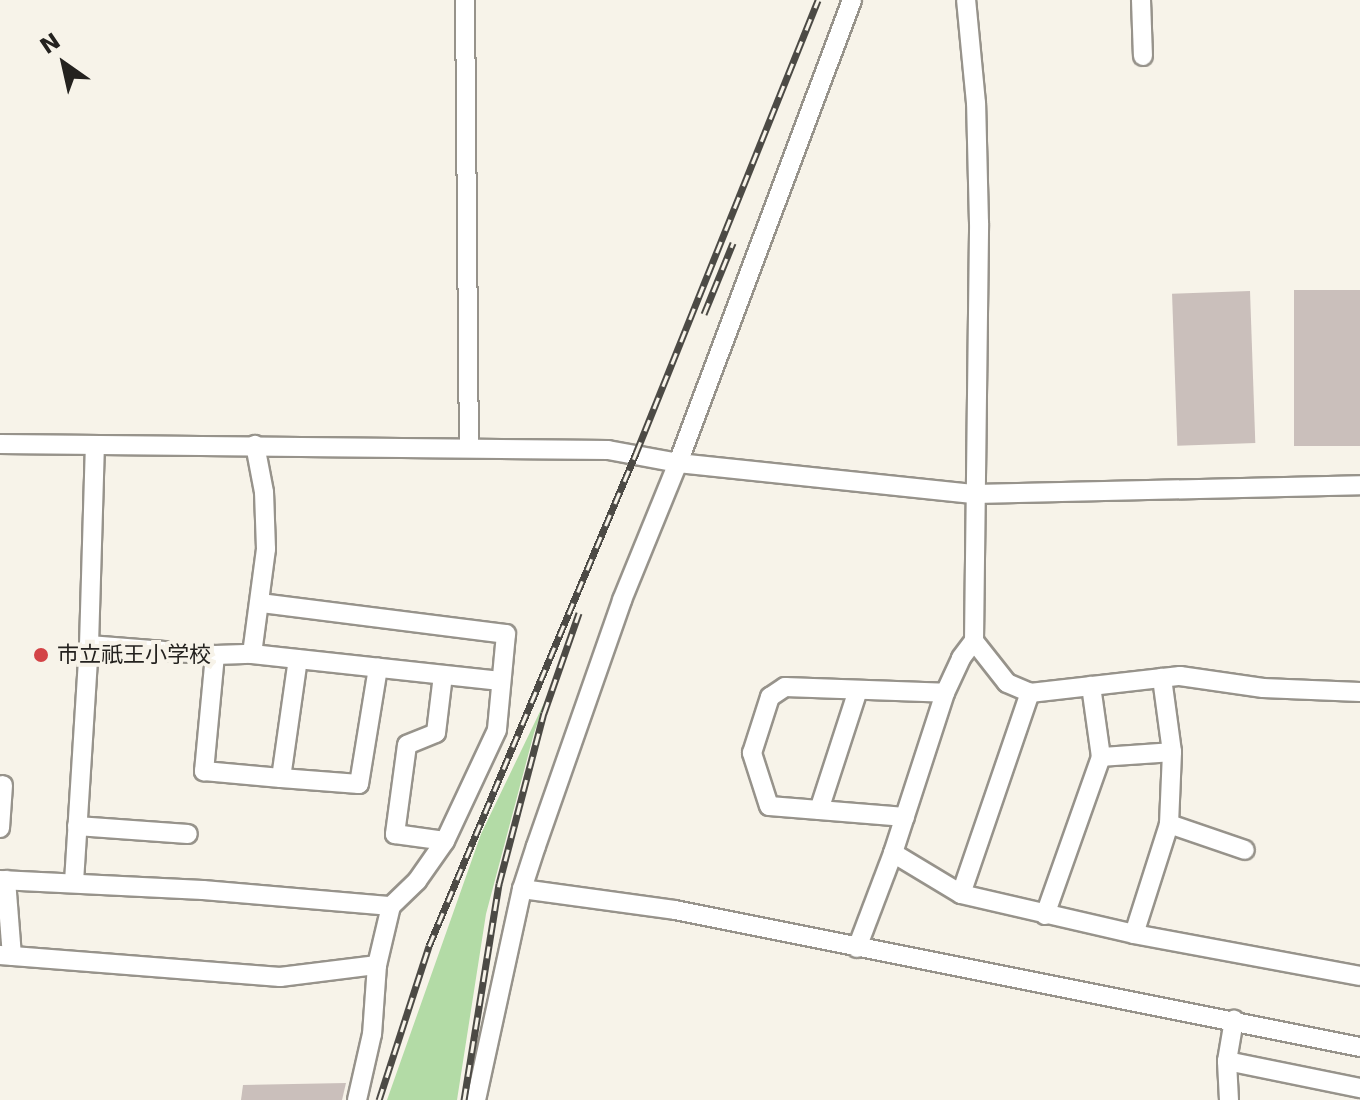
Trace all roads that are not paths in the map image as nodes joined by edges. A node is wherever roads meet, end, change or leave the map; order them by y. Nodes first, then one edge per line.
1 (465, 0) edge
2 (852, 0) edge
3 (966, 0) edge
4 (1141, 0) edge
5 (1143, 56) dead end
6 (0, 444) edge
7 (95, 445) junction
8 (255, 445) junction
9 (469, 448) junction
10 (678, 463) junction
11 (1360, 485) edge
12 (975, 494) junction
13 (261, 603) junction
14 (974, 641) junction
15 (89, 645) junction
16 (252, 654) junction
17 (215, 655) junction
18 (298, 659) junction
19 (378, 668) junction
20 (443, 675) junction
21 (1162, 678) junction
22 (501, 681) junction
23 (1091, 686) junction
24 (858, 690) junction
25 (1360, 692) edge
26 (945, 693) junction
27 (1030, 693) junction
28 (1172, 752) junction
29 (1101, 757) junction
30 (281, 778) junction
31 (3, 785) dead end
32 (819, 810) junction
33 (905, 817) junction
34 (1169, 824) junction
35 (77, 826) junction
36 (0, 828) edge
37 (188, 834) dead end
38 (445, 841) junction
39 (1245, 850) dead end
40 (893, 853) junction
41 (3, 880) edge
42 (74, 882) junction
43 (522, 889) junction
44 (961, 894) junction
45 (391, 906) junction
46 (1045, 915) junction
47 (1134, 934) junction
48 (857, 948) junction
49 (6, 956) edge
50 (377, 965) junction
51 (1360, 976) edge
52 (1234, 1020) junction
53 (1360, 1047) edge
54 (1227, 1061) junction
55 (1360, 1088) edge
56 (357, 1100) edge
57 (476, 1100) edge
58 (1229, 1100) edge

1 - 9 street
2 - 10 street
3 - 12 street
4 - 5 street
6 - 7 street
7 - 8 street
7 - 15 street
8 - 9 street
8 - 13 street
9 - 10 street
10 - 12 street
10 - 43 street
11 - 12 street
12 - 14 street
13 - 16 street
13 - 22 street
14 - 26 street
14 - 27 street
15 - 17 street
15 - 35 street
16 - 17 street
16 - 18 street
17 - 30 street
18 - 19 street
18 - 30 street
19 - 20 street
19 - 30 street
20 - 22 street
20 - 38 street
21 - 23 street
21 - 25 street
21 - 28 street
22 - 38 street
23 - 27 street
23 - 29 street
24 - 26 street
24 - 32 street
24 - 32 street
26 - 33 street
27 - 44 street
28 - 29 street
28 - 34 street
29 - 46 street
31 - 36 street
32 - 33 street
33 - 40 street
34 - 39 street
34 - 47 street
35 - 37 street
35 - 42 street
38 - 45 street
40 - 44 street
40 - 48 street
41 - 42 street
41 - 49 street
42 - 45 street
43 - 48 street
43 - 57 street
44 - 46 street
45 - 50 street
46 - 47 street
47 - 51 street
48 - 52 street
49 - 50 street
50 - 56 street
52 - 53 street
52 - 54 street
54 - 55 street
54 - 58 street

